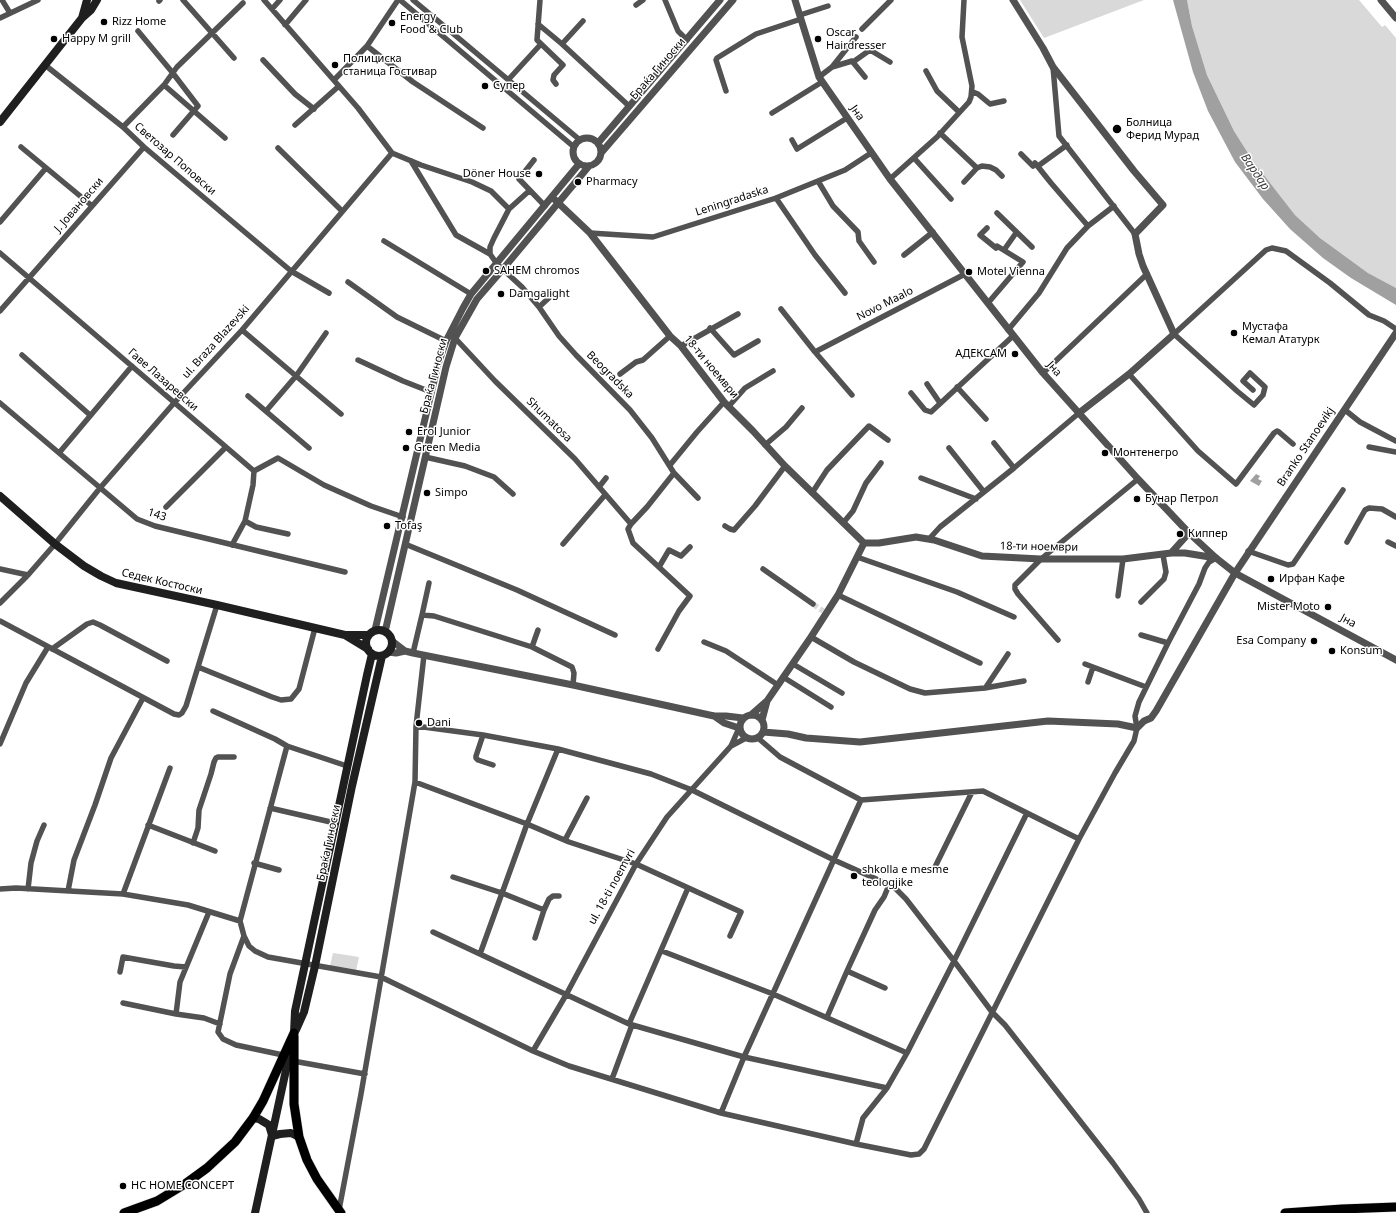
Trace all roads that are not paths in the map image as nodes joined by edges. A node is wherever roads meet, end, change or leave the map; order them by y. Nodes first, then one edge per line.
1 (2, 0) edge
2 (38, 0) edge
3 (87, 0) edge
4 (97, 0) edge
5 (183, 0) edge
6 (264, 0) edge
7 (280, 0) edge
8 (306, 0) edge
9 (399, 0) edge
10 (413, 0) edge
11 (540, 0) edge
12 (643, 0) edge
13 (665, 0) edge
14 (720, 0) edge
15 (733, 0) edge
16 (795, 0) edge
17 (892, 0) edge
18 (964, 0) edge
19 (1013, 0) edge
20 (1381, 0) edge
21 (243, 3) dead end
22 (636, 5) dead end
23 (828, 6) dead end
24 (272, 9) junction
25 (10, 13) junction
26 (800, 17) junction
27 (0, 18) edge
28 (82, 18) junction
29 (1396, 18) edge
30 (583, 21) dead end
31 (538, 24) junction
32 (285, 25) junction
33 (862, 29) dead end
34 (138, 30) dead end
35 (212, 33) junction
36 (856, 37) dead end
37 (687, 40) junction
38 (541, 44) junction
39 (562, 44) junction
40 (366, 46) junction
41 (234, 58) dead end
42 (263, 60) dead end
43 (853, 62) junction
44 (890, 62) dead end
45 (45, 65) junction
46 (832, 67) junction
47 (1053, 67) junction
48 (926, 71) dead end
49 (172, 72) junction
50 (865, 77) dead end
51 (334, 80) junction
52 (508, 80) junction
53 (821, 80) junction
54 (556, 84) dead end
55 (164, 85) junction
56 (339, 86) junction
57 (726, 91) dead end
58 (973, 92) junction
59 (1004, 101) dead end
60 (629, 106) junction
61 (314, 109) junction
62 (193, 111) junction
63 (960, 112) junction
64 (772, 113) dead end
65 (848, 118) junction
66 (0, 122) edge
67 (295, 125) dead end
68 (123, 127) junction
69 (483, 128) dead end
70 (940, 133) junction
71 (173, 135) dead end
72 (225, 138) dead end
73 (580, 140) junction
74 (792, 140) dead end
75 (598, 143) junction
76 (1066, 145) junction
77 (21, 147) dead end
78 (144, 147) junction
79 (574, 147) junction
80 (278, 148) dead end
81 (392, 153) junction
82 (601, 153) junction
83 (871, 153) junction
84 (1021, 154) dead end
85 (914, 158) junction
86 (534, 160) dead end
87 (411, 161) junction
88 (579, 164) junction
89 (589, 166) junction
90 (1038, 166) junction
91 (46, 168) junction
92 (977, 168) junction
93 (1002, 176) dead end
94 (890, 179) junction
95 (818, 181) junction
96 (964, 182) dead end
97 (529, 191) junction
98 (776, 198) junction
99 (555, 200) junction
100 (951, 200) dead end
101 (91, 205) junction
102 (545, 206) junction
103 (1114, 206) junction
104 (509, 209) junction
105 (342, 211) junction
106 (997, 213) dead end
107 (0, 222) edge
108 (1088, 226) junction
109 (987, 228) dead end
110 (590, 232) junction
111 (933, 232) junction
112 (1016, 233) junction
113 (1135, 234) junction
114 (384, 241) dead end
115 (1032, 247) dead end
116 (1004, 250) junction
117 (0, 252) edge
118 (490, 254) junction
119 (904, 255) dead end
120 (874, 262) dead end
121 (497, 264) junction
122 (504, 269) junction
123 (291, 271) junction
124 (965, 274) junction
125 (1146, 274) junction
126 (30, 278) junction
127 (348, 282) dead end
128 (329, 293) dead end
129 (845, 293) dead end
130 (472, 294) junction
131 (552, 295) dead end
132 (988, 303) junction
133 (539, 307) junction
134 (782, 309) dead end
135 (0, 311) edge
136 (738, 314) dead end
137 (710, 328) junction
138 (1396, 329) edge
139 (242, 330) junction
140 (1008, 330) junction
141 (326, 333) dead end
142 (1174, 334) junction
143 (1396, 334) edge
144 (670, 336) junction
145 (1013, 336) junction
146 (450, 338) junction
147 (758, 341) dead end
148 (681, 346) junction
149 (815, 352) junction
150 (22, 356) dead end
151 (358, 360) dead end
152 (132, 366) junction
153 (773, 371) dead end
154 (1043, 373) junction
155 (620, 374) dead end
156 (1128, 374) junction
157 (296, 376) junction
158 (927, 384) dead end
159 (957, 387) junction
160 (1253, 390) dead end
161 (432, 392) junction
162 (911, 393) dead end
163 (852, 395) dead end
164 (248, 396) dead end
165 (0, 403) edge
166 (174, 403) junction
167 (940, 403) junction
168 (726, 404) junction
169 (802, 408) dead end
170 (1345, 410) junction
171 (266, 411) junction
172 (1078, 413) junction
173 (341, 414) dead end
174 (90, 415) junction
175 (986, 419) dead end
176 (888, 440) dead end
177 (1396, 441) edge
178 (994, 443) dead end
179 (1293, 444) dead end
180 (765, 445) junction
181 (226, 447) junction
182 (309, 448) dead end
183 (949, 448) dead end
184 (1369, 448) dead end
185 (1396, 452) edge
186 (59, 453) junction
187 (426, 457) junction
188 (881, 463) dead end
189 (670, 465) junction
190 (785, 466) junction
191 (1014, 468) junction
192 (254, 471) junction
193 (674, 473) junction
194 (606, 478) dead end
195 (921, 478) dead end
196 (1138, 479) junction
197 (599, 487) junction
198 (100, 488) junction
199 (1343, 490) dead end
200 (984, 492) junction
201 (812, 493) junction
202 (514, 494) dead end
203 (605, 495) junction
204 (0, 496) edge
205 (698, 498) dead end
206 (976, 499) junction
207 (166, 507) dead end
208 (1396, 517) edge
209 (402, 518) junction
210 (245, 521) junction
211 (843, 523) junction
212 (631, 524) junction
213 (725, 526) dead end
214 (1189, 533) junction
215 (288, 534) dead end
216 (929, 539) junction
217 (1347, 542) dead end
218 (1388, 542) dead end
219 (864, 543) junction
220 (55, 544) junction
221 (405, 544) junction
222 (562, 544) dead end
223 (232, 545) junction
224 (1396, 546) edge
225 (690, 548) dead end
226 (1248, 551) junction
227 (1171, 553) junction
228 (1163, 555) junction
229 (857, 557) junction
230 (1216, 558) junction
231 (1041, 559) junction
232 (1123, 559) junction
233 (659, 567) junction
234 (0, 569) edge
235 (763, 569) dead end
236 (345, 572) dead end
237 (1235, 573) junction
238 (28, 575) junction
239 (429, 583) dead end
240 (838, 595) junction
241 (1118, 596) dead end
242 (1141, 602) dead end
243 (0, 603) edge
244 (813, 604) tunnel mouth
245 (217, 605) junction
246 (422, 615) junction
247 (1014, 616) dead end
248 (0, 621) edge
249 (315, 628) junction
250 (538, 630) dead end
251 (385, 632) junction
252 (372, 633) junction
253 (345, 635) junction
254 (615, 635) dead end
255 (1141, 635) dead end
256 (811, 637) junction
257 (1058, 640) dead end
258 (392, 641) junction
259 (704, 642) dead end
260 (1168, 643) junction
261 (532, 647) junction
262 (50, 648) junction
263 (658, 649) dead end
264 (405, 651) junction
265 (370, 652) junction
266 (413, 653) junction
267 (385, 654) junction
268 (1008, 654) dead end
269 (424, 656) junction
270 (1396, 658) edge
271 (167, 661) dead end
272 (980, 663) dead end
273 (793, 664) junction
274 (1085, 664) dead end
275 (198, 667) junction
276 (1093, 667) junction
277 (783, 677) junction
278 (1024, 681) dead end
279 (1088, 682) dead end
280 (573, 685) junction
281 (778, 685) junction
282 (986, 688) junction
283 (1146, 688) junction
284 (842, 693) dead end
285 (143, 698) junction
286 (767, 701) junction
287 (831, 707) dead end
288 (213, 711) dead end
289 (714, 716) junction
290 (747, 716) junction
291 (762, 722) junction
292 (416, 726) junction
293 (739, 728) junction
294 (1137, 728) junction
295 (763, 732) junction
296 (788, 734) junction
297 (483, 735) junction
298 (746, 738) junction
299 (758, 738) junction
300 (0, 744) edge
301 (287, 746) junction
302 (731, 746) junction
303 (558, 749) junction
304 (234, 757) dead end
305 (493, 765) dead end
306 (347, 766) junction
307 (170, 768) dead end
308 (415, 782) junction
309 (692, 790) junction
310 (972, 792) junction
311 (587, 798) dead end
312 (861, 800) junction
313 (270, 808) junction
314 (1027, 813) junction
315 (335, 823) junction
316 (527, 824) junction
317 (44, 825) dead end
318 (148, 825) junction
319 (1079, 839) junction
320 (566, 840) junction
321 (193, 843) junction
322 (215, 851) dead end
323 (834, 860) junction
324 (254, 863) junction
325 (636, 864) junction
326 (934, 869) dead end
327 (279, 870) dead end
328 (453, 877) dead end
329 (889, 885) junction
330 (688, 888) junction
331 (0, 889) edge
332 (28, 889) junction
333 (68, 891) junction
334 (502, 893) junction
335 (123, 894) junction
336 (559, 896) dead end
337 (544, 910) junction
338 (209, 912) junction
339 (240, 920) junction
340 (433, 932) dead end
341 (244, 936) junction
342 (730, 936) dead end
343 (535, 938) dead end
344 (662, 950) junction
345 (480, 954) junction
346 (954, 961) junction
347 (305, 964) junction
348 (315, 966) junction
349 (186, 967) junction
350 (847, 970) junction
351 (120, 972) dead end
352 (381, 977) junction
353 (885, 988) dead end
354 (773, 994) junction
355 (566, 995) junction
356 (123, 1003) dead end
357 (992, 1012) junction
358 (176, 1014) junction
359 (827, 1017) junction
360 (220, 1024) junction
361 (630, 1024) junction
362 (294, 1033) junction
363 (533, 1052) junction
364 (907, 1053) junction
365 (283, 1055) junction
366 (744, 1057) junction
367 (293, 1061) junction
368 (365, 1074) junction
369 (612, 1079) junction
370 (887, 1088) junction
371 (721, 1113) junction
372 (253, 1118) junction
373 (272, 1136) junction
374 (299, 1137) junction
375 (856, 1144) junction
376 (1396, 1207) edge
377 (340, 1212) edge
378 (124, 1213) edge
379 (255, 1213) edge
380 (1147, 1213) edge
381 (1285, 1213) edge

1 - 25 street
2 - 25 street
3 - 28 main road
4 - 28 main road
5 - 35 street
6 - 24 street
7 - 24 street
8 - 32 street
9 - 40 street
9 - 79 street
10 - 52 street
11 - 31 street
12 - 22 street
13 - 37 street
14 - 37 street, Браќа Гиноски
15 - 82 street, Браќа Гиноски
16 - 26 street, Јна
17 - 33 street
18 - 58 street
19 - 47 street
20 - 29 street
21 - 35 street
23 - 26 street
24 - 32 street
25 - 27 street
26 - 53 street, Јна
26 - 57 street
28 - 45 main road
30 - 39 street
31 - 38 street
31 - 39 street
32 - 51 street
34 - 49 street
35 - 41 street
35 - 49 street
36 - 46 street
37 - 60 street, Браќа Гиноски
38 - 52 street
38 - 54 street
39 - 60 street
40 - 51 street
40 - 69 street
42 - 61 street
43 - 44 street
43 - 46 street
43 - 50 street
45 - 66 main road
45 - 68 street, Светозар Поповски
46 - 53 street
47 - 76 street
47 - 113 street
48 - 63 street
49 - 55 street
49 - 62 street
51 - 56 street
52 - 73 street
53 - 64 street
53 - 65 street, Јна
55 - 62 street
55 - 68 street
56 - 61 street
56 - 81 street
58 - 59 street
58 - 63 street
60 - 75 street, Браќа Гиноски
61 - 67 street
62 - 71 street
62 - 72 street
63 - 70 street
65 - 74 street
65 - 83 street, Јна
68 - 78 street, Светозар Поповски
70 - 85 street
70 - 92 street
73 - 75 street
73 - 79 street
75 - 82 street
76 - 90 street
76 - 103 street
77 - 91 street
78 - 101 street, Ј. Јовановски
78 - 123 street, Светозар Поповски
79 - 88 street
80 - 105 street
81 - 87 street
81 - 105 street, ul. Braza Blazevski
82 - 89 street, Браќа Гиноски
83 - 94 street, Јна
83 - 95 street, Leningradaska
84 - 90 street
85 - 94 street
85 - 100 street
86 - 97 street
87 - 104 street
87 - 118 street
88 - 89 street
88 - 99 street, Браќа Гиноски
89 - 99 street, Браќа Гиноски
90 - 108 street
91 - 101 street
91 - 107 street
92 - 93 street
92 - 96 street
94 - 111 street, Јна
95 - 98 street, Leningradaska
95 - 120 street
97 - 102 street
97 - 104 street
98 - 110 street, Leningradaska
98 - 129 street
99 - 102 street, Браќа Гиноски
99 - 110 street, 18-ти ноември
99 - 122 street, Браќа Гиноски
101 - 126 street, Ј. Јовановски
102 - 121 street, Браќа Гиноски
103 - 108 street
103 - 113 street
104 - 118 street
105 - 123 street, ul. Braza Blazevski
106 - 112 street
108 - 140 street
109 - 116 street
110 - 144 street, 18-ти ноември
111 - 119 street
111 - 124 street, Јна
112 - 115 street
112 - 116 street
113 - 125 street
114 - 130 street
116 - 132 street
117 - 126 street, Гаве Лазаревски
118 - 121 street
121 - 122 street
121 - 130 street, Браќа Гиноски
122 - 133 street, Beogradska
122 - 146 street, Браќа Гиноски
123 - 128 street, Светозар Поповски
123 - 139 street, ul. Braza Blazevski
124 - 132 street, Јна
124 - 149 street, Novo Maalo
125 - 142 street
125 - 154 street
126 - 135 street, Ј. Јовановски
126 - 152 street, Гаве Лазаревски
127 - 146 street
130 - 146 street, Браќа Гиноски
131 - 133 street
132 - 140 street, Јна
133 - 189 street, Beogradska
134 - 149 street
136 - 137 street
137 - 147 street
137 - 148 street
138 - 142 street
139 - 157 street
139 - 166 street, ul. Braza Blazevski
140 - 145 street, Јна
141 - 157 street
142 - 156 street
142 - 160 street
143 - 170 street, Branko Stanoevikj
144 - 148 street, 18-ти ноември
144 - 155 street
145 - 154 street, Јна
145 - 159 street
146 - 161 street, Браќа Гиноски
146 - 187 street, Браќа Гиноски
146 - 197 street, Shumatosa
148 - 168 street, 18-ти ноември
149 - 163 street
150 - 174 street
151 - 161 street
152 - 166 street, Гаве Лазаревски
152 - 174 street
153 - 168 street
154 - 172 street, Јна
156 - 172 street
156 - 179 street
157 - 171 street
157 - 173 street
158 - 167 street
159 - 167 street
159 - 175 street
161 - 209 street, Браќа Гиноски
162 - 167 street
164 - 171 street
165 - 186 street, 143
166 - 181 street, Гаве Лазаревски
166 - 198 street, ul. Braza Blazevski
168 - 180 street, 18-ти ноември
168 - 189 street
169 - 180 street
170 - 177 street
170 - 226 street, Branko Stanoevikj
171 - 182 street
172 - 191 street
172 - 196 street, Јна
174 - 186 street
176 - 201 street
178 - 191 street
180 - 190 street, 18-ти ноември
181 - 192 street, Гаве Лазаревски
181 - 207 street
183 - 200 street
184 - 185 street
186 - 198 street, 143
187 - 202 street
187 - 221 street, Браќа Гиноски
188 - 211 street
189 - 193 street, Beogradska
190 - 201 street, 18-ти ноември
190 - 213 street
191 - 200 street
192 - 209 street
192 - 210 street
193 - 205 street, Beogradska
193 - 212 street
194 - 197 street
195 - 206 street
196 - 214 street, Јна
196 - 231 street
197 - 203 street, Shumatosa
198 - 220 street, ul. Braza Blazevski
198 - 223 street, 143
199 - 226 street
200 - 206 street
201 - 211 street, 18-ти ноември
203 - 212 street, Shumatosa
203 - 222 street
204 - 220 main road, Седек Костоски
206 - 216 street
208 - 217 street
209 - 252 street, Браќа Гиноски
210 - 215 street
210 - 223 street
211 - 219 street, 18-ти ноември
212 - 233 street
214 - 227 street
214 - 230 street, Јна
216 - 219 street, 18-ти ноември
216 - 231 street, 18-ти ноември
218 - 224 street
219 - 229 street
220 - 238 street, ul. Braza Blazevski
220 - 245 main road, Седек Костоски
221 - 251 street, Браќа Гиноски
221 - 254 street
223 - 236 street, 143
225 - 233 street
226 - 237 street, Branko Stanoevikj
227 - 228 street, 18-ти ноември
227 - 230 street, 18-ти ноември
228 - 232 street, 18-ти ноември
228 - 242 street
229 - 240 street
229 - 247 street
230 - 237 street, Јна
230 - 260 street
231 - 232 street, 18-ти ноември
231 - 257 street
232 - 241 street
233 - 263 street
234 - 238 street
235 - 244 street
237 - 270 street, Јна
237 - 294 street, Branko Stanoevikj
238 - 243 street, ul. Braza Blazevski
239 - 246 street
240 - 256 street
240 - 272 street
245 - 249 main road, Седек Костоски
245 - 275 street
246 - 261 street
246 - 266 street
248 - 262 street
249 - 253 main road, Седек Костоски
249 - 275 street
250 - 261 street
251 - 252 main road
251 - 258 main road
252 - 253 main road
252 - 265 main road, Браќа Гиноски
253 - 265 main road
255 - 260 street
256 - 273 street
256 - 282 street
258 - 264 street
258 - 267 main road, Браќа Гиноски
259 - 281 street
260 - 283 street
261 - 280 street
262 - 271 street
262 - 285 street
262 - 300 street
264 - 266 street
264 - 267 street
265 - 267 main road
265 - 306 main road, Браќа Гиноски
266 - 269 street
267 - 348 main road, Браќа Гиноски
268 - 282 street
269 - 280 street
269 - 292 street
273 - 277 street
273 - 284 street
274 - 276 street
275 - 285 street
276 - 279 street
276 - 283 street
277 - 281 street
277 - 287 street
278 - 282 street
280 - 289 street
281 - 286 street
283 - 294 street
285 - 333 street
286 - 290 street
286 - 291 street
288 - 301 street
289 - 290 street
289 - 293 street
290 - 291 street
290 - 293 street
291 - 295 street
291 - 296 street
292 - 297 street
292 - 308 street
293 - 298 street
293 - 302 street, ul. 18-ti noemvri
294 - 296 street
294 - 319 street
295 - 296 street
295 - 299 street
297 - 303 street
297 - 305 street
298 - 299 street
298 - 302 street, ul. 18-ti noemvri
299 - 312 street
301 - 306 street
301 - 313 street
302 - 309 street, ul. 18-ti noemvri
303 - 309 street
303 - 316 street
304 - 321 street
306 - 315 main road, Браќа Гиноски
307 - 318 street
308 - 316 street
308 - 352 street
309 - 323 street
309 - 325 street, ul. 18-ti noemvri
310 - 312 street
310 - 314 street
310 - 326 street
311 - 320 street
312 - 323 street
313 - 315 street
313 - 324 street
314 - 319 street
314 - 346 street
315 - 347 main road, Браќа Гиноски
316 - 320 street
316 - 334 street
317 - 332 street
318 - 321 street
318 - 335 street
319 - 357 street
320 - 325 street
321 - 322 street
323 - 329 street
323 - 354 street
324 - 327 street
324 - 339 street
325 - 330 street
325 - 355 street, ul. 18-ti noemvri
328 - 334 street
329 - 346 street
329 - 350 street
330 - 342 street
330 - 344 street
331 - 332 street
332 - 333 street
333 - 335 street
334 - 337 street
334 - 345 street
335 - 338 street
336 - 337 street
337 - 343 street
338 - 339 street
338 - 349 street
339 - 341 street
340 - 345 street
341 - 347 street
341 - 360 street
344 - 354 street
344 - 361 street
345 - 355 street
346 - 357 street
346 - 364 street
347 - 348 street
347 - 362 main road, Браќа Гиноски
348 - 352 street
348 - 362 main road, Браќа Гиноски
349 - 351 street
349 - 358 street
350 - 353 street
350 - 359 street
352 - 363 street
352 - 368 street
354 - 359 street
354 - 366 street
355 - 361 street
355 - 363 street, ul. 18-ti noemvri
356 - 358 street
357 - 375 street
357 - 380 street
358 - 360 street
359 - 364 street
360 - 365 street
361 - 366 street
361 - 369 street
362 - 365 main road
362 - 367 main road
362 - 373 main road, Браќа Гиноски
363 - 369 street
364 - 370 street
365 - 372 main road
366 - 370 street
366 - 371 street
367 - 368 street
367 - 374 main road
368 - 377 street
369 - 371 street
370 - 375 street
371 - 375 street
372 - 373 main road
372 - 378 main road
373 - 374 main road
373 - 379 main road, Браќа Гиноски
374 - 377 main road
376 - 381 main road

